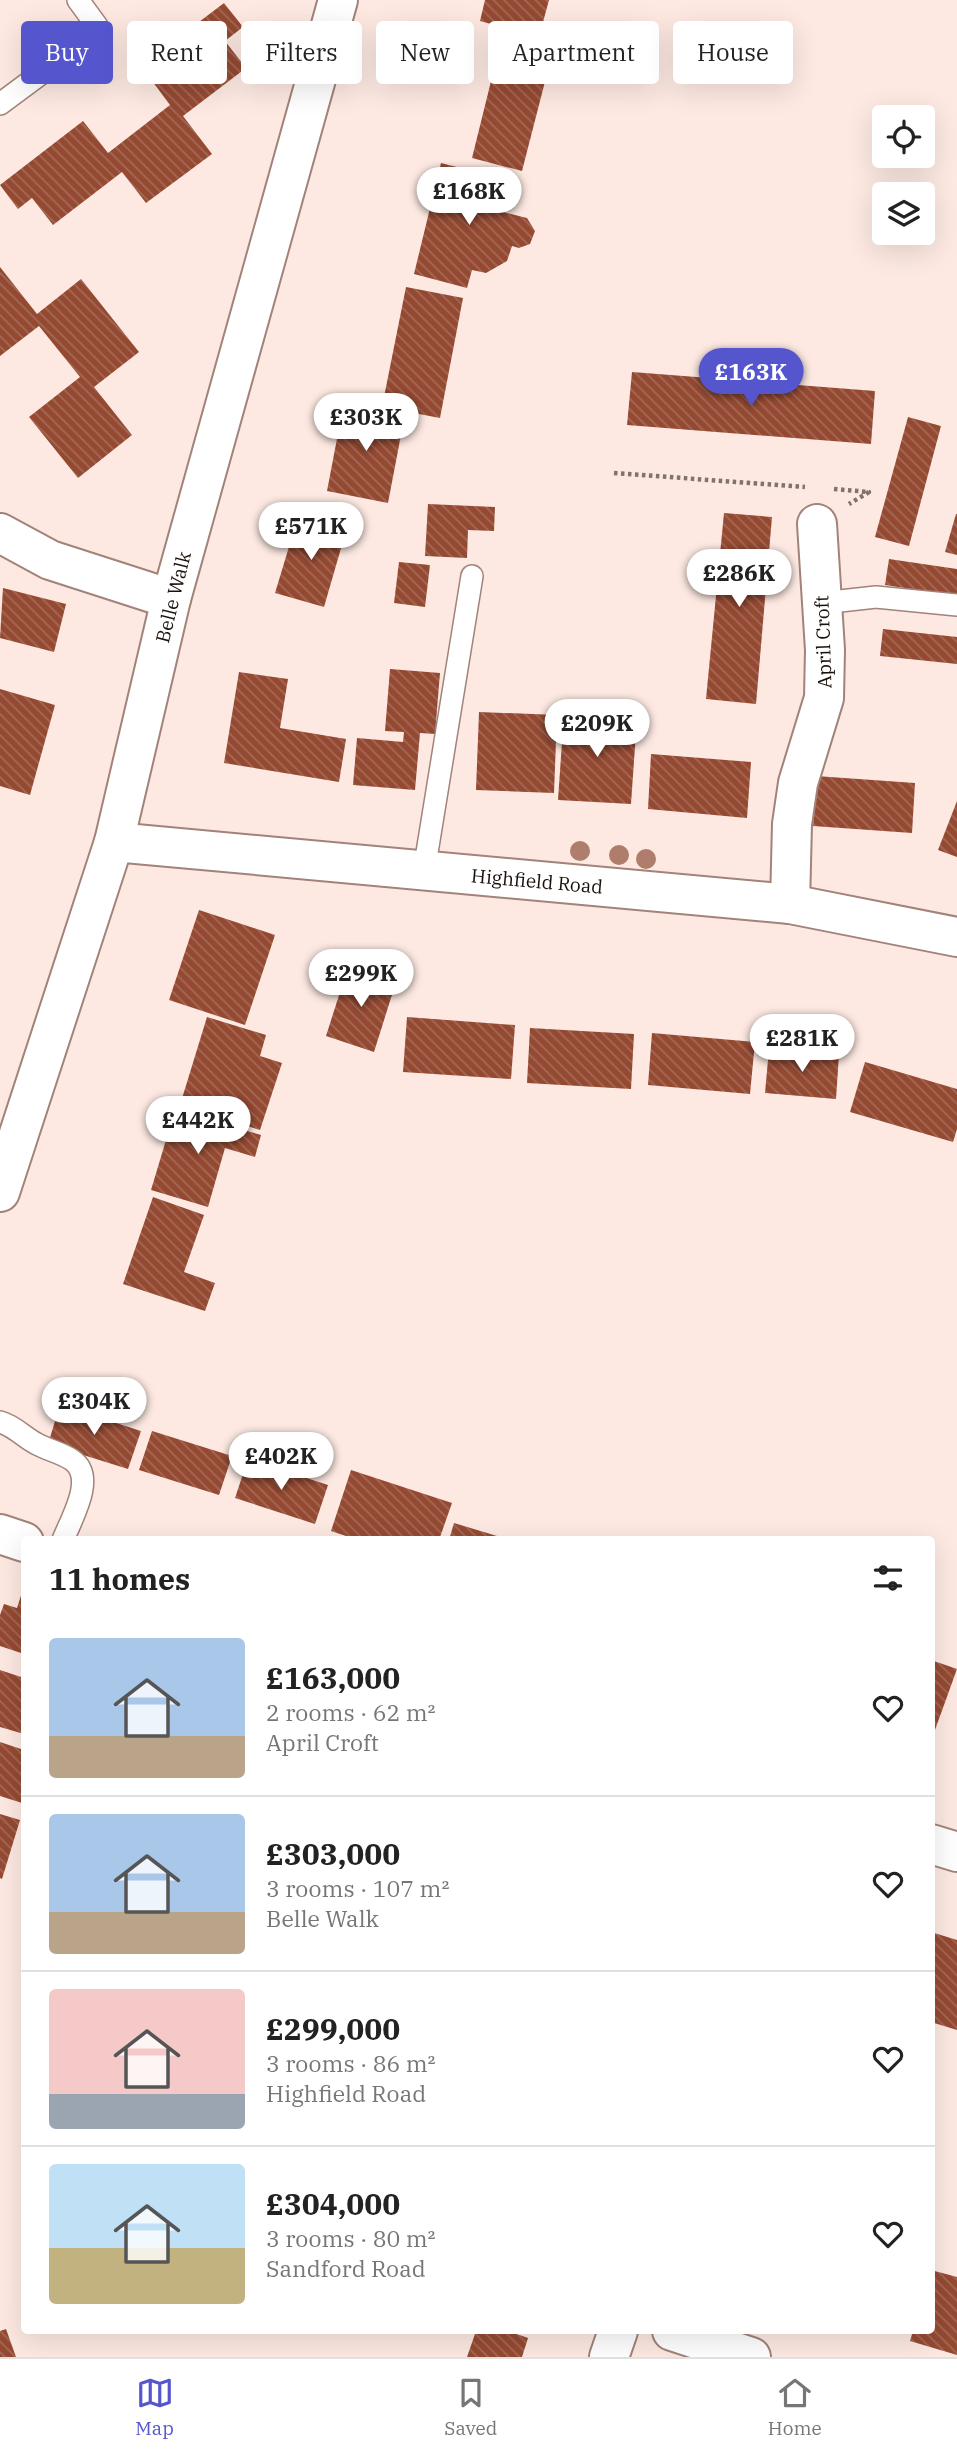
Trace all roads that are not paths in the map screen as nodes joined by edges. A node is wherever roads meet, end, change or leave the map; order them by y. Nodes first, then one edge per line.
1 (78, 0) edge
2 (338, 0) edge
3 (0, 104) edge
4 (816, 506) road end
5 (0, 533) edge
6 (472, 576) dead end
7 (171, 599) junction
8 (822, 603) junction
9 (957, 605) edge
10 (114, 842) junction
11 (424, 871) junction
12 (790, 904) junction
13 (957, 937) edge
14 (0, 1192) edge
15 (0, 1422) edge
16 (0, 1534) edge
17 (65, 1536) edge
18 (21, 1541) edge
19 (935, 1845) edge
20 (957, 1852) edge
21 (617, 2334) edge
22 (681, 2334) edge
23 (609, 2357) edge
24 (751, 2357) edge

1 - 3 lane
2 - 7 street, Belle Walk
4 - 8 street, April Croft
5 - 7 street
6 - 11 lane
7 - 10 street, Belle Walk
8 - 9 lane
8 - 12 street, April Croft
10 - 11 street, Highfield Road
10 - 14 street, Belle Walk
11 - 12 street, Highfield Road
12 - 13 street, Highfield Road
15 - 17 lane
16 - 18 street
19 - 20 street
21 - 23 street
22 - 24 street

